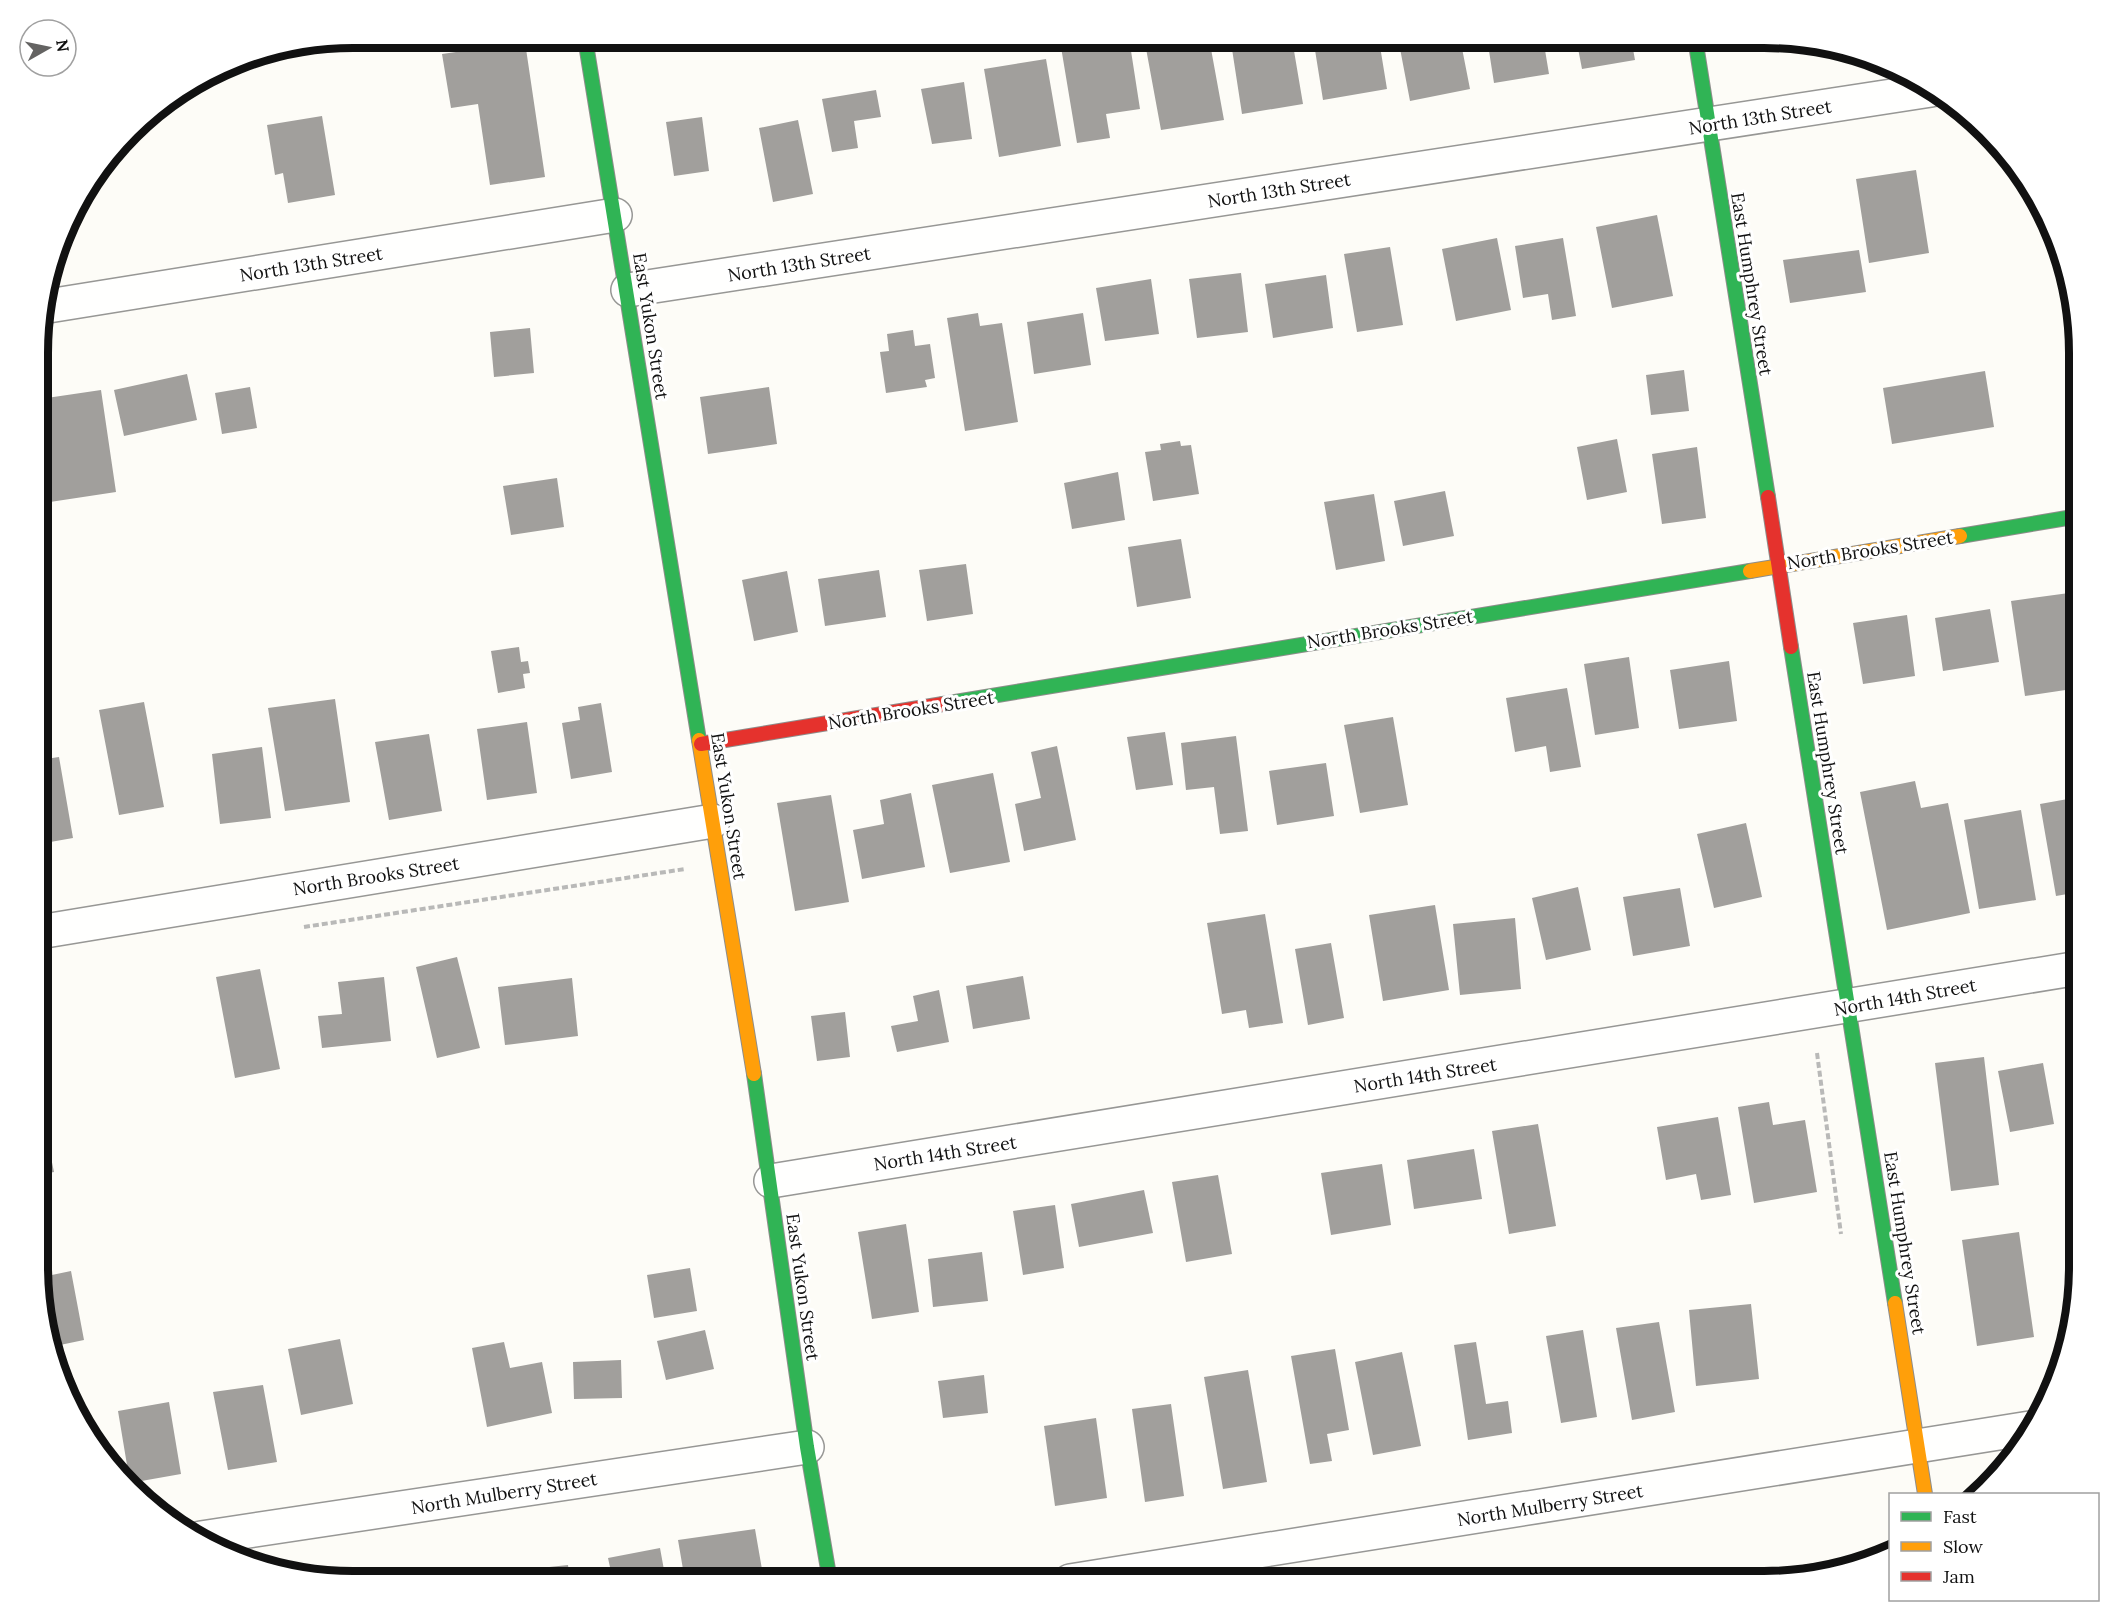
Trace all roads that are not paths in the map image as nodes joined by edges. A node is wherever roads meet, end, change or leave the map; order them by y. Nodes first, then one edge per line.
1 (587, 48) edge
2 (1697, 48) edge
3 (1921, 92) edge
4 (1710, 125) junction
5 (615, 215) junction
6 (628, 290) junction
7 (52, 305) edge
8 (2069, 518) edge
9 (1777, 565) junction
10 (701, 744) junction
11 (713, 820) junction
12 (48, 931) edge
13 (2069, 970) edge
14 (1850, 1006) junction
15 (771, 1181) junction
16 (2022, 1429) edge
17 (807, 1447) junction
18 (1918, 1447) junction
19 (1925, 1493) edge
20 (212, 1536) edge
21 (828, 1571) edge
22 (1133, 1571) edge

1 - 5 street, East Yukon Street
2 - 4 street, East Humphrey Street
3 - 4 street, North 13th Street
4 - 6 street, North 13th Street
4 - 9 street, East Humphrey Street
5 - 6 street, East Yukon Street
5 - 7 street, North 13th Street
6 - 10 street, East Yukon Street
8 - 9 street, North Brooks Street
9 - 10 street, North Brooks Street
9 - 14 street, East Humphrey Street
10 - 11 street, East Yukon Street
11 - 12 street, North Brooks Street
11 - 15 street, East Yukon Street
13 - 14 street, North 14th Street
14 - 15 street, North 14th Street
14 - 18 street, East Humphrey Street
15 - 17 street, East Yukon Street
16 - 18 street, North Mulberry Street
17 - 20 street, North Mulberry Street
17 - 21 street, East Yukon Street
18 - 19 street, East Humphrey Street
18 - 22 street, North Mulberry Street

